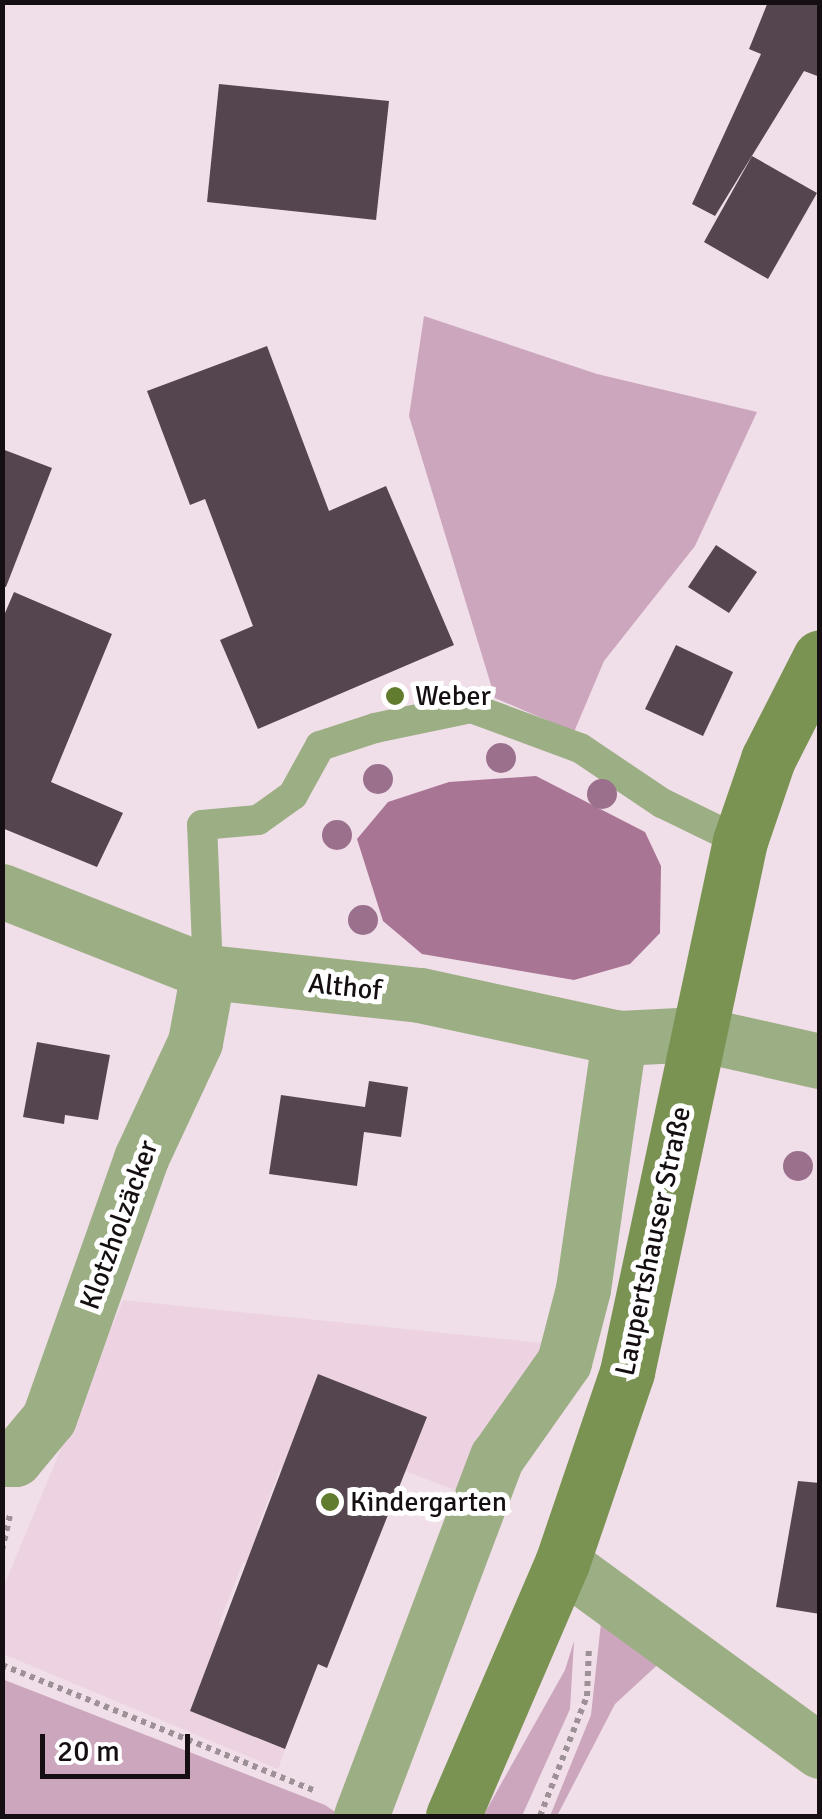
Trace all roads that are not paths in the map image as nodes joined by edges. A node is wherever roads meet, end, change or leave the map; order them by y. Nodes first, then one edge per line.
1 (820, 656) edge
2 (740, 841) junction
3 (2, 891) edge
4 (208, 972) junction
5 (699, 1034) junction
6 (618, 1038) junction
7 (820, 1062) edge
8 (2, 1459) edge
9 (597, 1589) junction
10 (820, 1751) edge
11 (361, 1816) edge
12 (453, 1816) edge

1 - 2 main road, Laupertshauser Straße
2 - 4 lane
2 - 5 main road, Laupertshauser Straße
3 - 4 street, Althof
4 - 6 street, Althof
4 - 8 street, Klotzholzäcker
5 - 6 street, Althof
5 - 7 street, Althof
5 - 9 main road, Laupertshauser Straße
6 - 11 street
9 - 10 street
9 - 12 main road, Laupertshauser Straße

